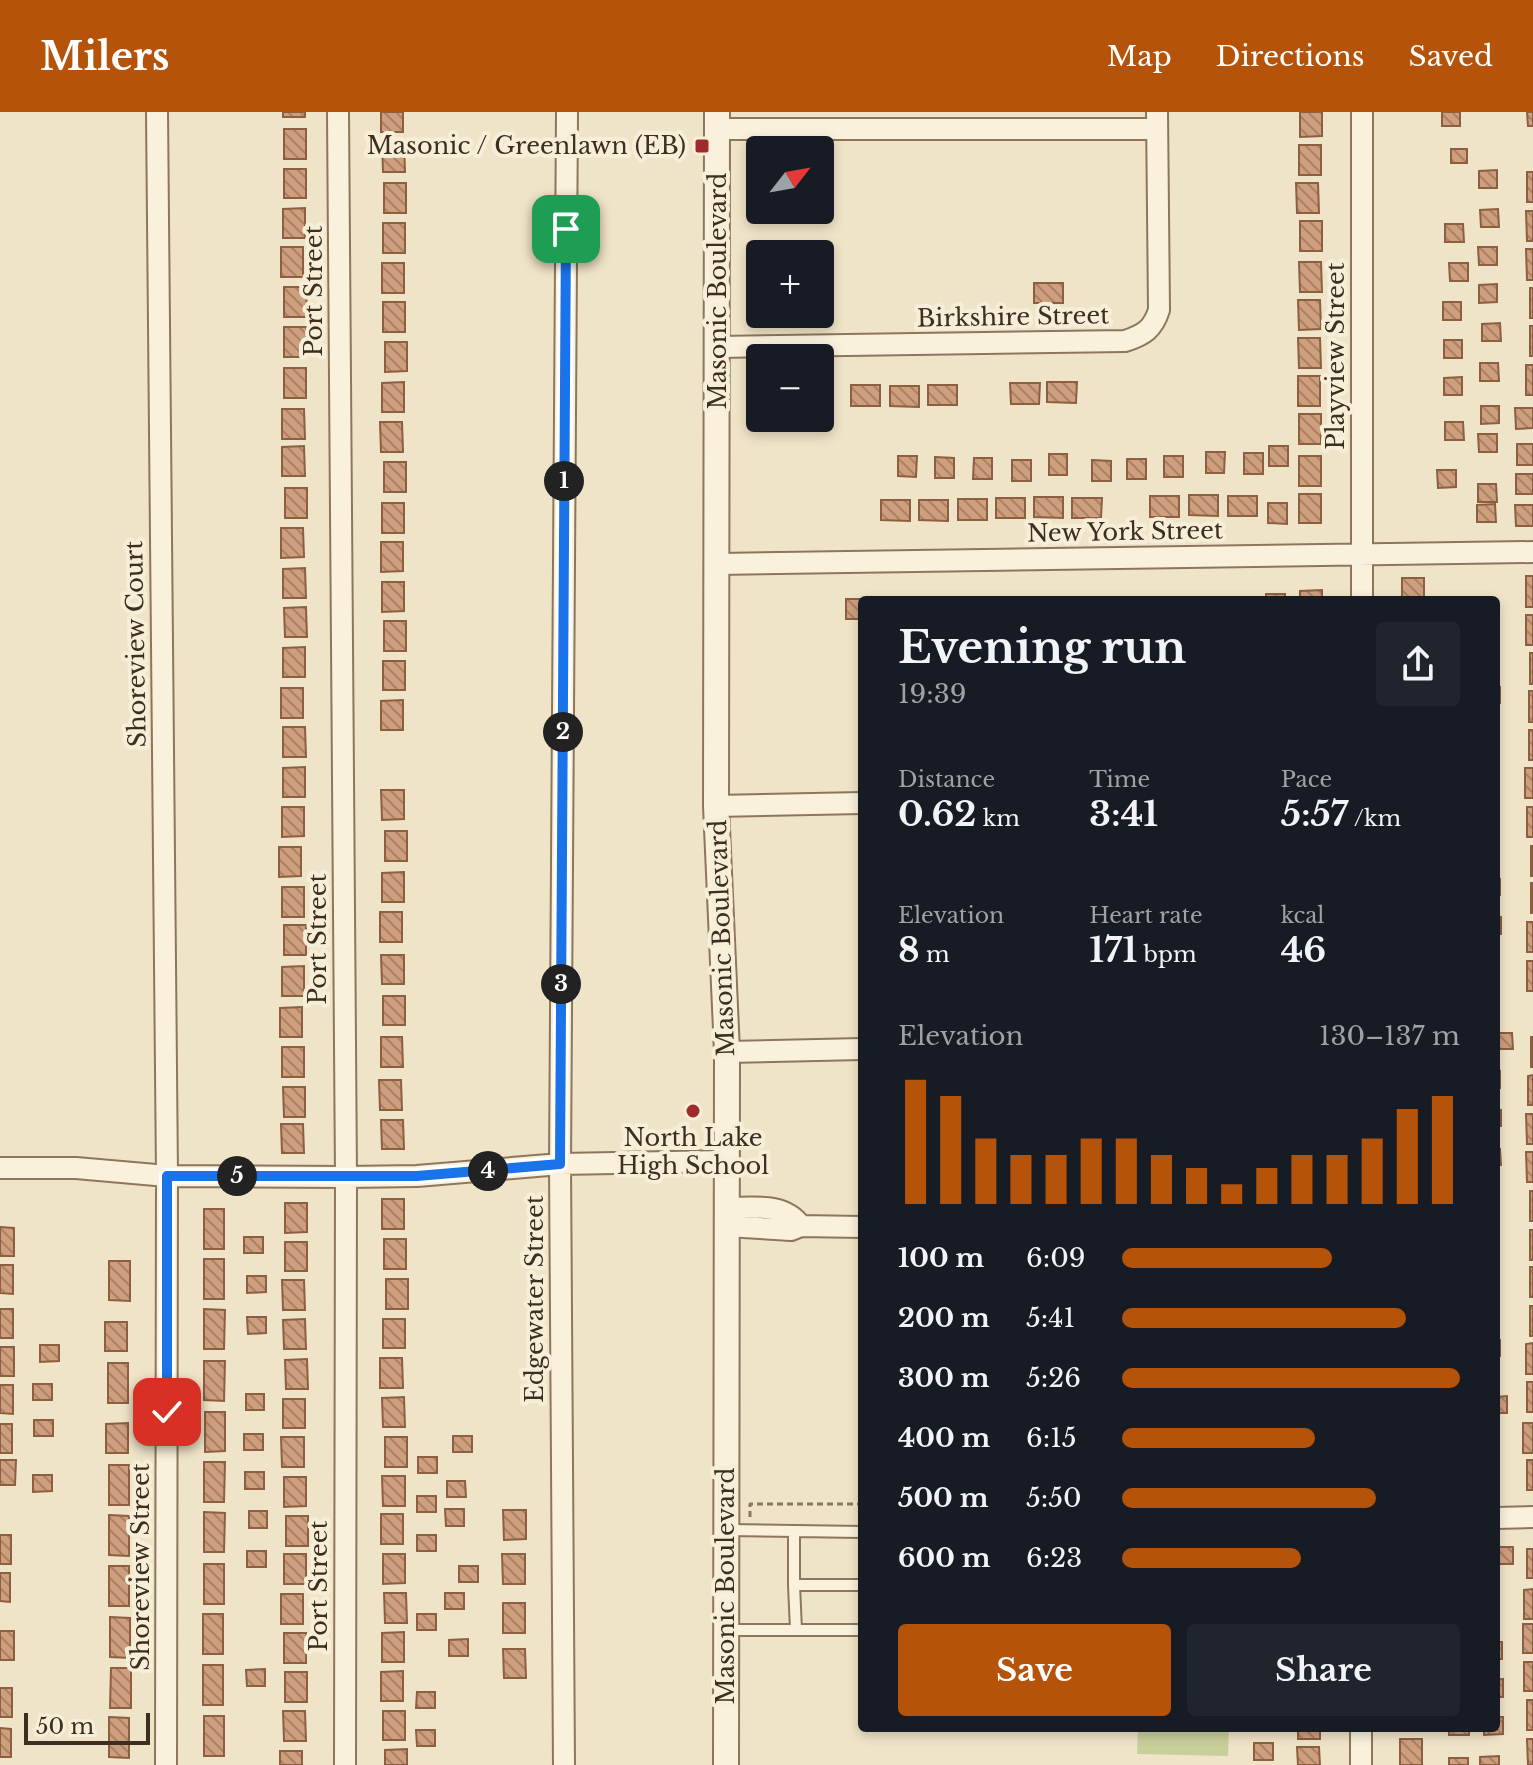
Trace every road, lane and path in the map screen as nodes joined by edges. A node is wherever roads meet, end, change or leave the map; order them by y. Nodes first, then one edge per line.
1 (157, 112) edge
2 (338, 112) edge
3 (567, 112) edge
4 (1362, 112) edge
5 (1156, 120) edge
6 (717, 121) edge
7 (719, 347) junction
8 (1533, 552) edge
9 (1361, 554) junction
10 (718, 564) junction
11 (1362, 596) edge
12 (858, 803) edge
13 (716, 806) junction
14 (858, 1049) edge
15 (727, 1052) junction
16 (726, 1161) junction
17 (560, 1164) junction
18 (0, 1168) edge
19 (167, 1176) junction
20 (346, 1177) junction
21 (726, 1217) junction
22 (858, 1227) edge
23 (858, 1504) edge
24 (1533, 1517) edge
25 (1500, 1518) edge
26 (726, 1530) junction
27 (750, 1530) junction
28 (794, 1531) junction
29 (858, 1532) edge
30 (794, 1585) junction
31 (858, 1585) edge
32 (726, 1630) junction
33 (796, 1630) junction
34 (858, 1630) edge
35 (1361, 1732) edge
36 (166, 1765) edge
37 (345, 1765) edge
38 (564, 1765) edge
39 (726, 1765) edge
40 (1361, 1765) edge

1 - 19 street, Shoreview Court
2 - 20 street, Port Street
3 - 17 street, Edgewater Street
4 - 9 street, Playview Street
5 - 6 street
5 - 7 street, Birkshire Street
6 - 7 street, Masonic Boulevard
7 - 10 street, Masonic Boulevard
8 - 9 street, New York Street
9 - 10 street, New York Street
9 - 11 street, Playview Street
10 - 13 street, Masonic Boulevard
12 - 13 street
13 - 15 street, Masonic Boulevard
14 - 15 street
15 - 16 street, Masonic Boulevard
16 - 17 street
16 - 21 street, Masonic Boulevard
17 - 20 street
17 - 38 street, Edgewater Street
18 - 19 street
19 - 20 street
19 - 36 street, Shoreview Street
20 - 37 street, Port Street
21 - 22 street
21 - 26 street, Masonic Boulevard
23 - 27 path
24 - 25 street
26 - 27 lane
26 - 32 street, Masonic Boulevard
27 - 28 lane
28 - 29 lane
28 - 30 lane
30 - 31 lane
30 - 33 lane
32 - 33 lane
32 - 39 street, Masonic Boulevard
33 - 34 lane
35 - 40 street

